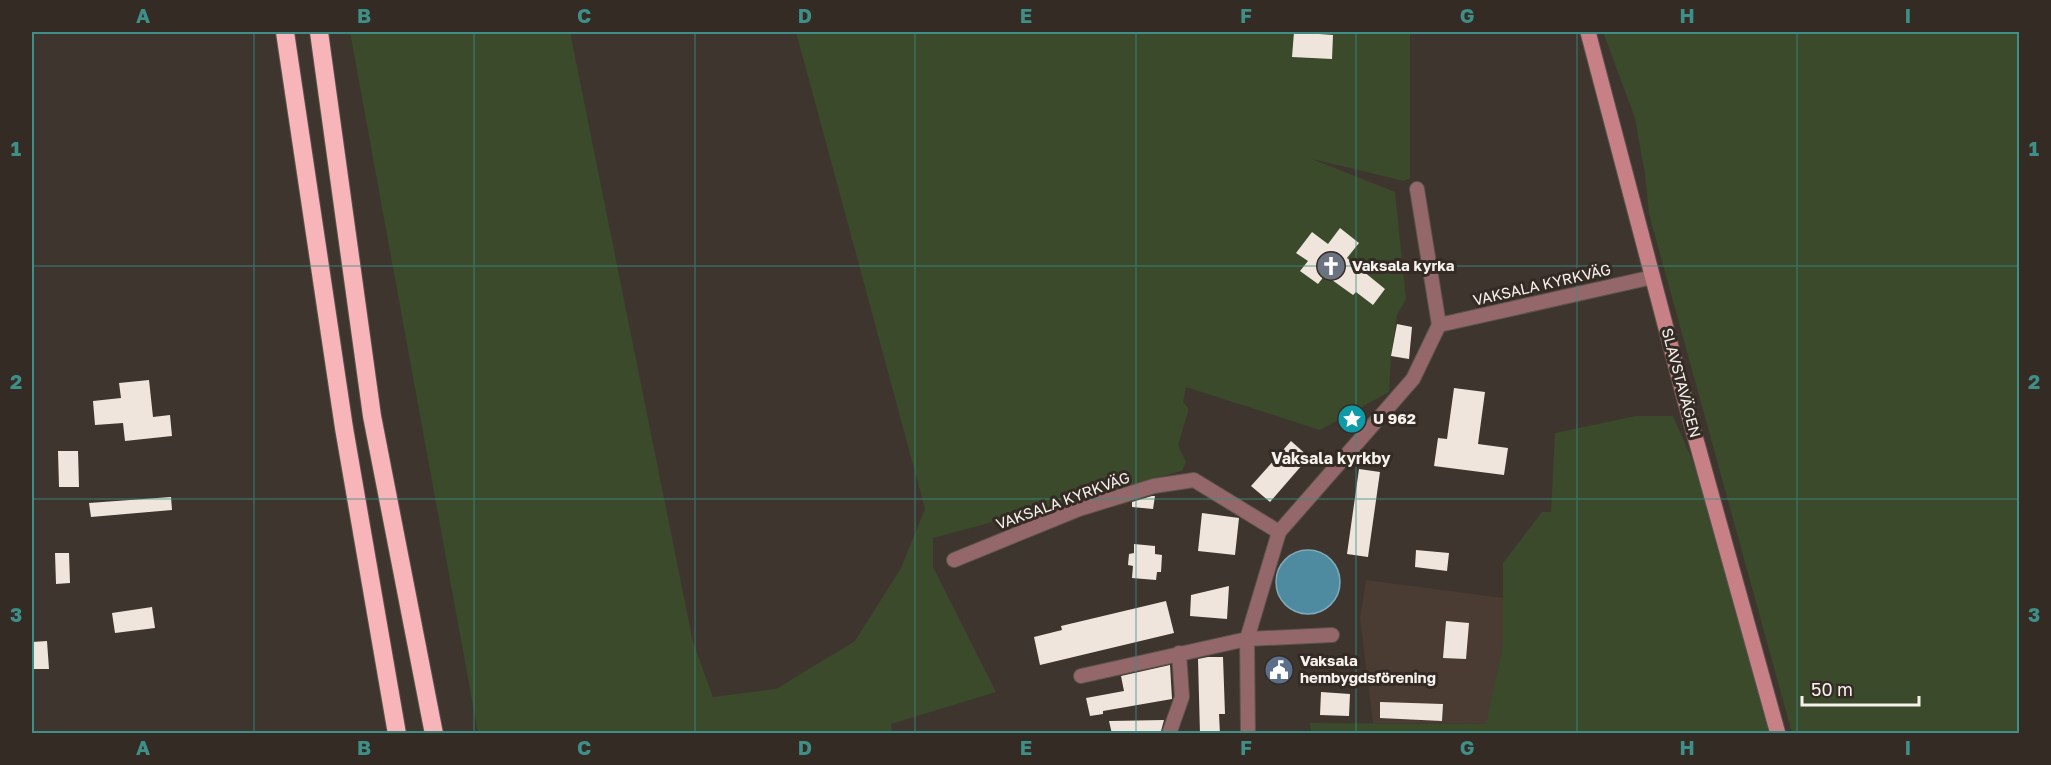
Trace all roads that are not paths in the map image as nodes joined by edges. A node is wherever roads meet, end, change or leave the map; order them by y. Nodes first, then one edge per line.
1 (285, 32) edge
2 (318, 32) edge
3 (1588, 32) edge
4 (1417, 189) dead end
5 (1653, 277) junction
6 (1439, 324) junction
7 (1279, 532) junction
8 (954, 560) dead end
9 (1332, 635) dead end
10 (1247, 639) junction
11 (1179, 653) junction
12 (1081, 676) dead end
13 (397, 734) edge
14 (434, 734) edge
15 (1169, 734) edge
16 (1248, 734) edge
17 (1778, 734) edge

1 - 13 highway
2 - 14 highway
3 - 5 street, SLAVSTAVÄGEN
4 - 6 street
5 - 6 street, VAKSALA KYRKVÄG
5 - 17 street, SLAVSTAVÄGEN
6 - 7 street
7 - 8 street, VAKSALA KYRKVÄG
7 - 10 street
9 - 10 street
10 - 11 street
10 - 16 street
11 - 12 street
11 - 15 street

